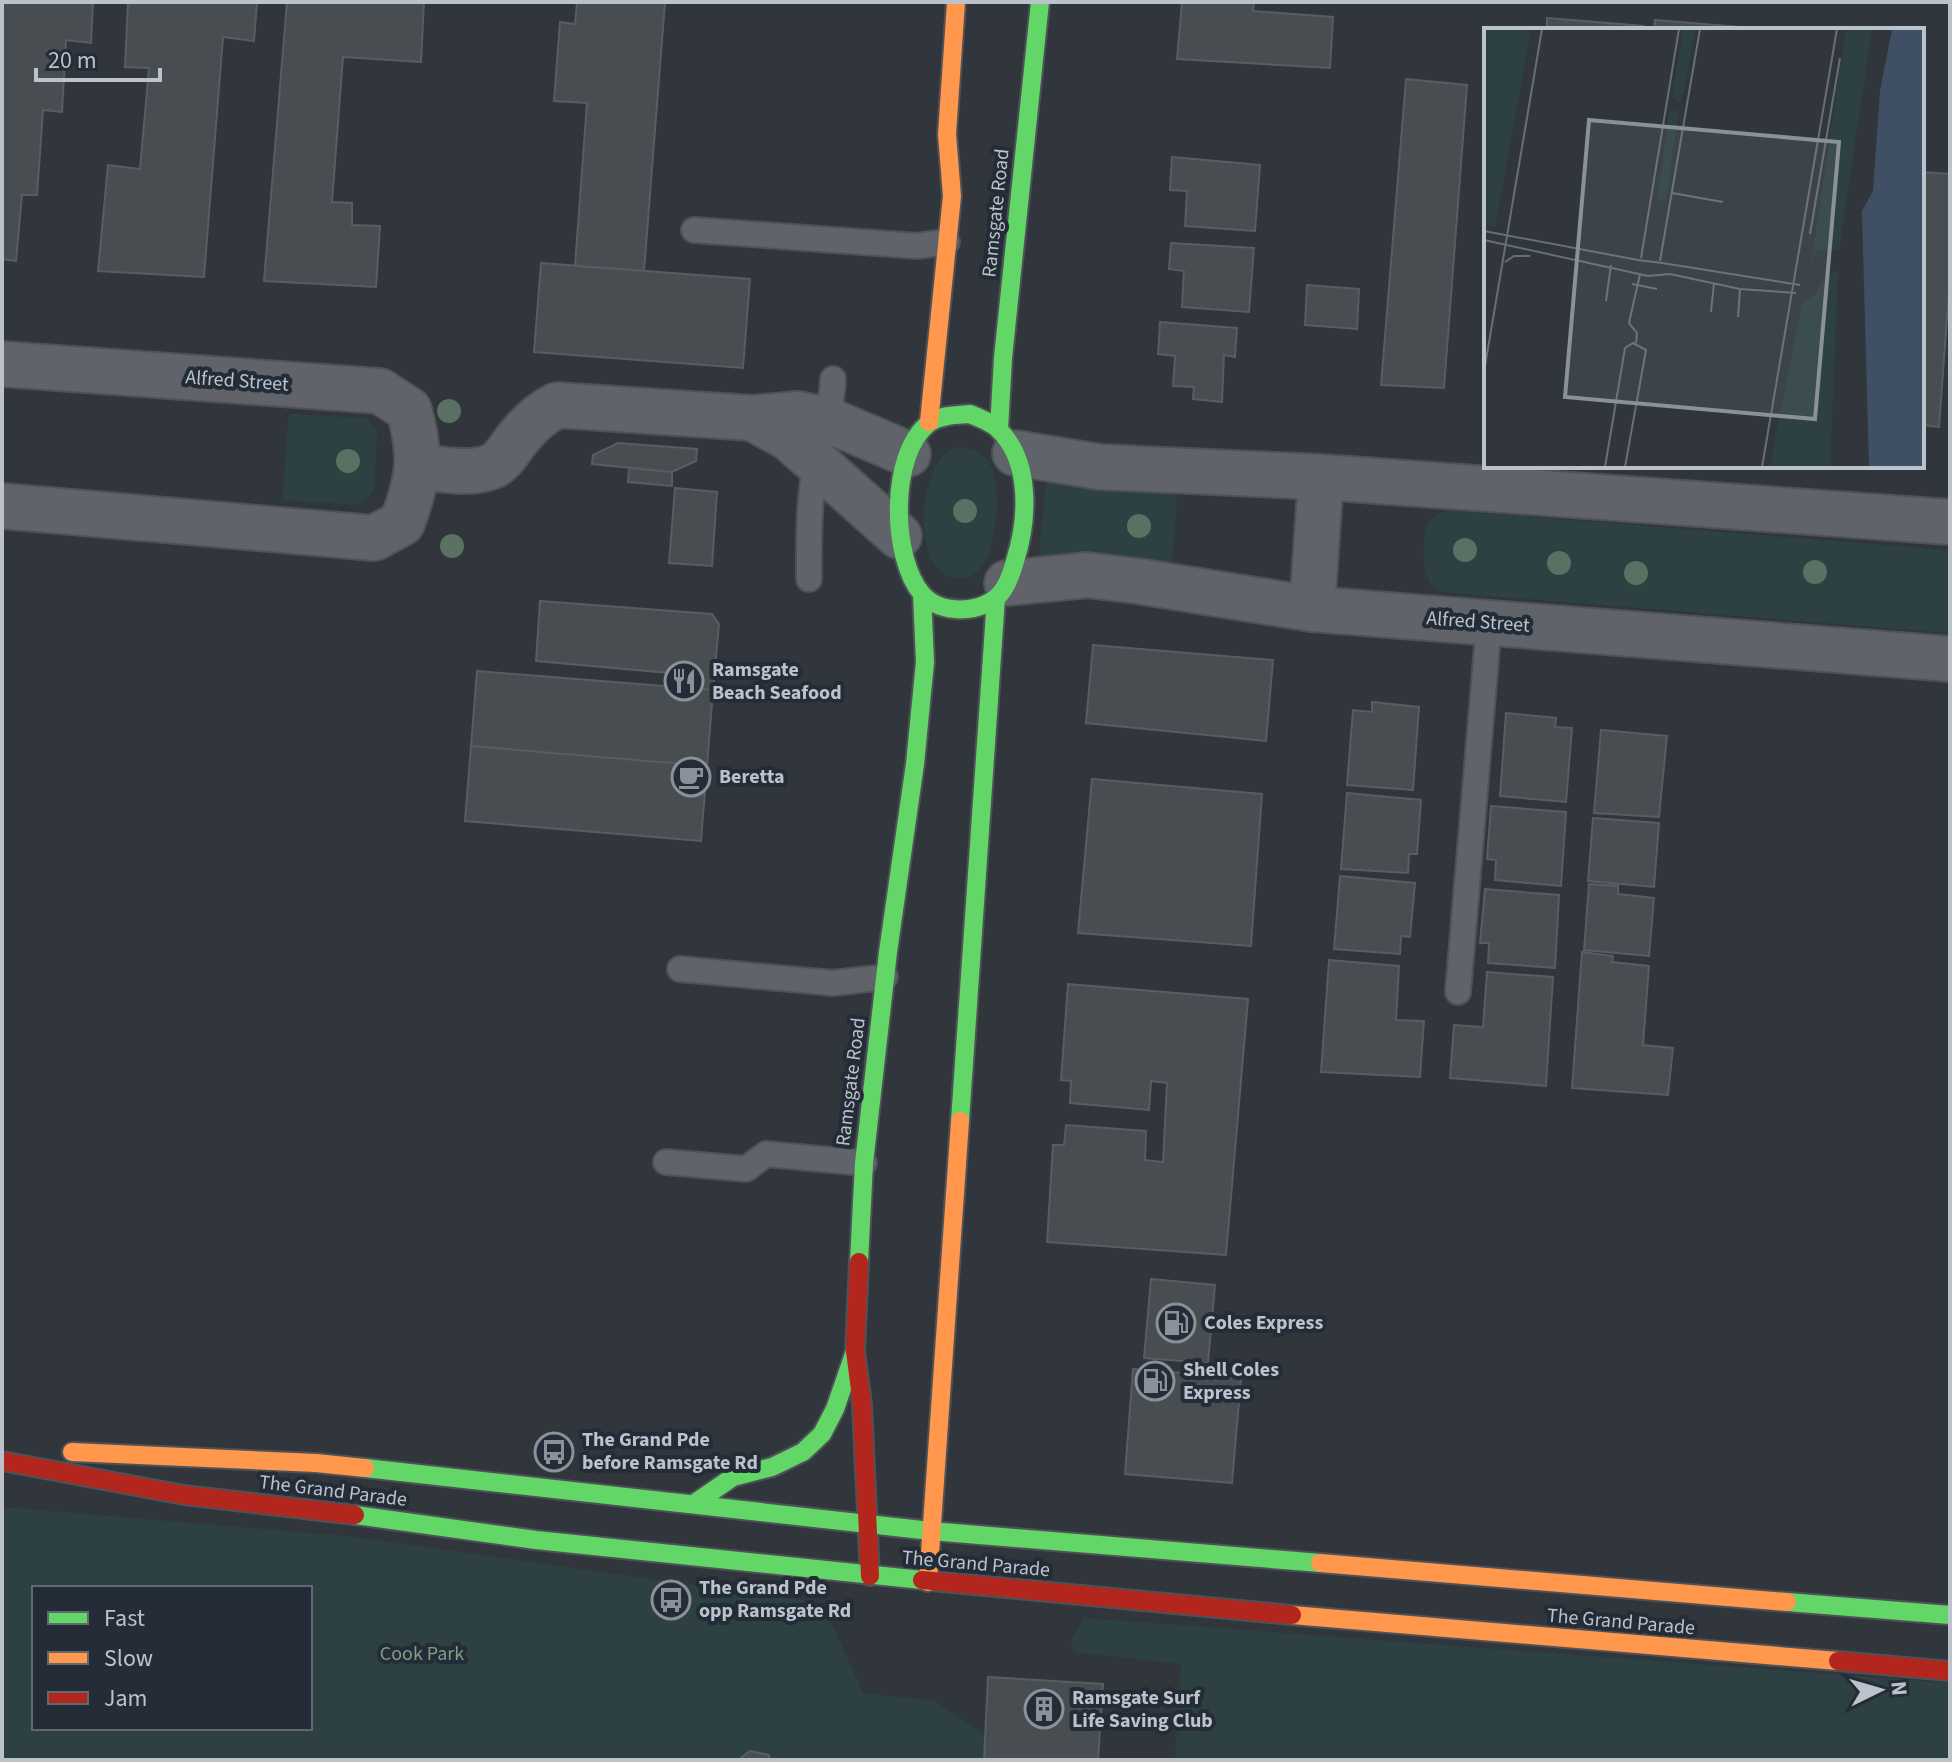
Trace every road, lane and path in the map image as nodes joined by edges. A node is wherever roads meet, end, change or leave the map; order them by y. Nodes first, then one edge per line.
1 (956, 2) edge
2 (1040, 2) edge
3 (952, 196) junction
4 (977, 199) dead end
5 (694, 230) dead end
6 (947, 242) junction
7 (2, 364) edge
8 (826, 420) junction
9 (919, 438) junction
10 (1007, 441) junction
11 (417, 467) junction
12 (1321, 477) junction
13 (2, 506) edge
14 (1950, 522) edge
15 (899, 536) junction
16 (809, 579) dead end
17 (1002, 591) junction
18 (922, 594) junction
19 (1312, 609) junction
20 (1489, 623) junction
21 (1950, 659) edge
22 (680, 969) dead end
23 (885, 977) junction
24 (1458, 992) dead end
25 (666, 1162) dead end
26 (864, 1163) junction
27 (855, 1351) junction
28 (2, 1449) edge
29 (2, 1461) edge
30 (695, 1503) junction
31 (867, 1524) junction
32 (931, 1531) junction
33 (870, 1576) junction
34 (928, 1582) junction
35 (1950, 1615) edge
36 (1950, 1671) edge

1 - 3 main road
2 - 10 main road, Ramsgate Road
3 - 4 main road
3 - 6 main road
5 - 6 lane
6 - 9 main road
7 - 11 street, Alfred Street
8 - 9 street
8 - 11 street
8 - 15 street
8 - 16 lane
9 - 10 main road
9 - 15 main road
10 - 12 street
10 - 17 main road
11 - 13 street, Alfred Street
12 - 14 street
12 - 19 street
15 - 18 main road
17 - 18 main road
17 - 19 street, Alfred Street
17 - 32 main road
18 - 23 main road, Ramsgate Road
19 - 20 street, Alfred Street
20 - 21 street, Alfred Street
20 - 24 lane
22 - 23 lane
23 - 26 main road, Ramsgate Road
25 - 26 lane
26 - 27 main road, Ramsgate Road
27 - 30 main road
27 - 31 main road, Ramsgate Road
28 - 30 main road, The Grand Parade
29 - 33 main road, The Grand Parade
30 - 31 main road, The Grand Parade
31 - 32 main road, The Grand Parade
31 - 33 main road, Ramsgate Road
32 - 34 main road
32 - 35 main road, The Grand Parade
33 - 34 main road, The Grand Parade
34 - 36 main road, The Grand Parade

